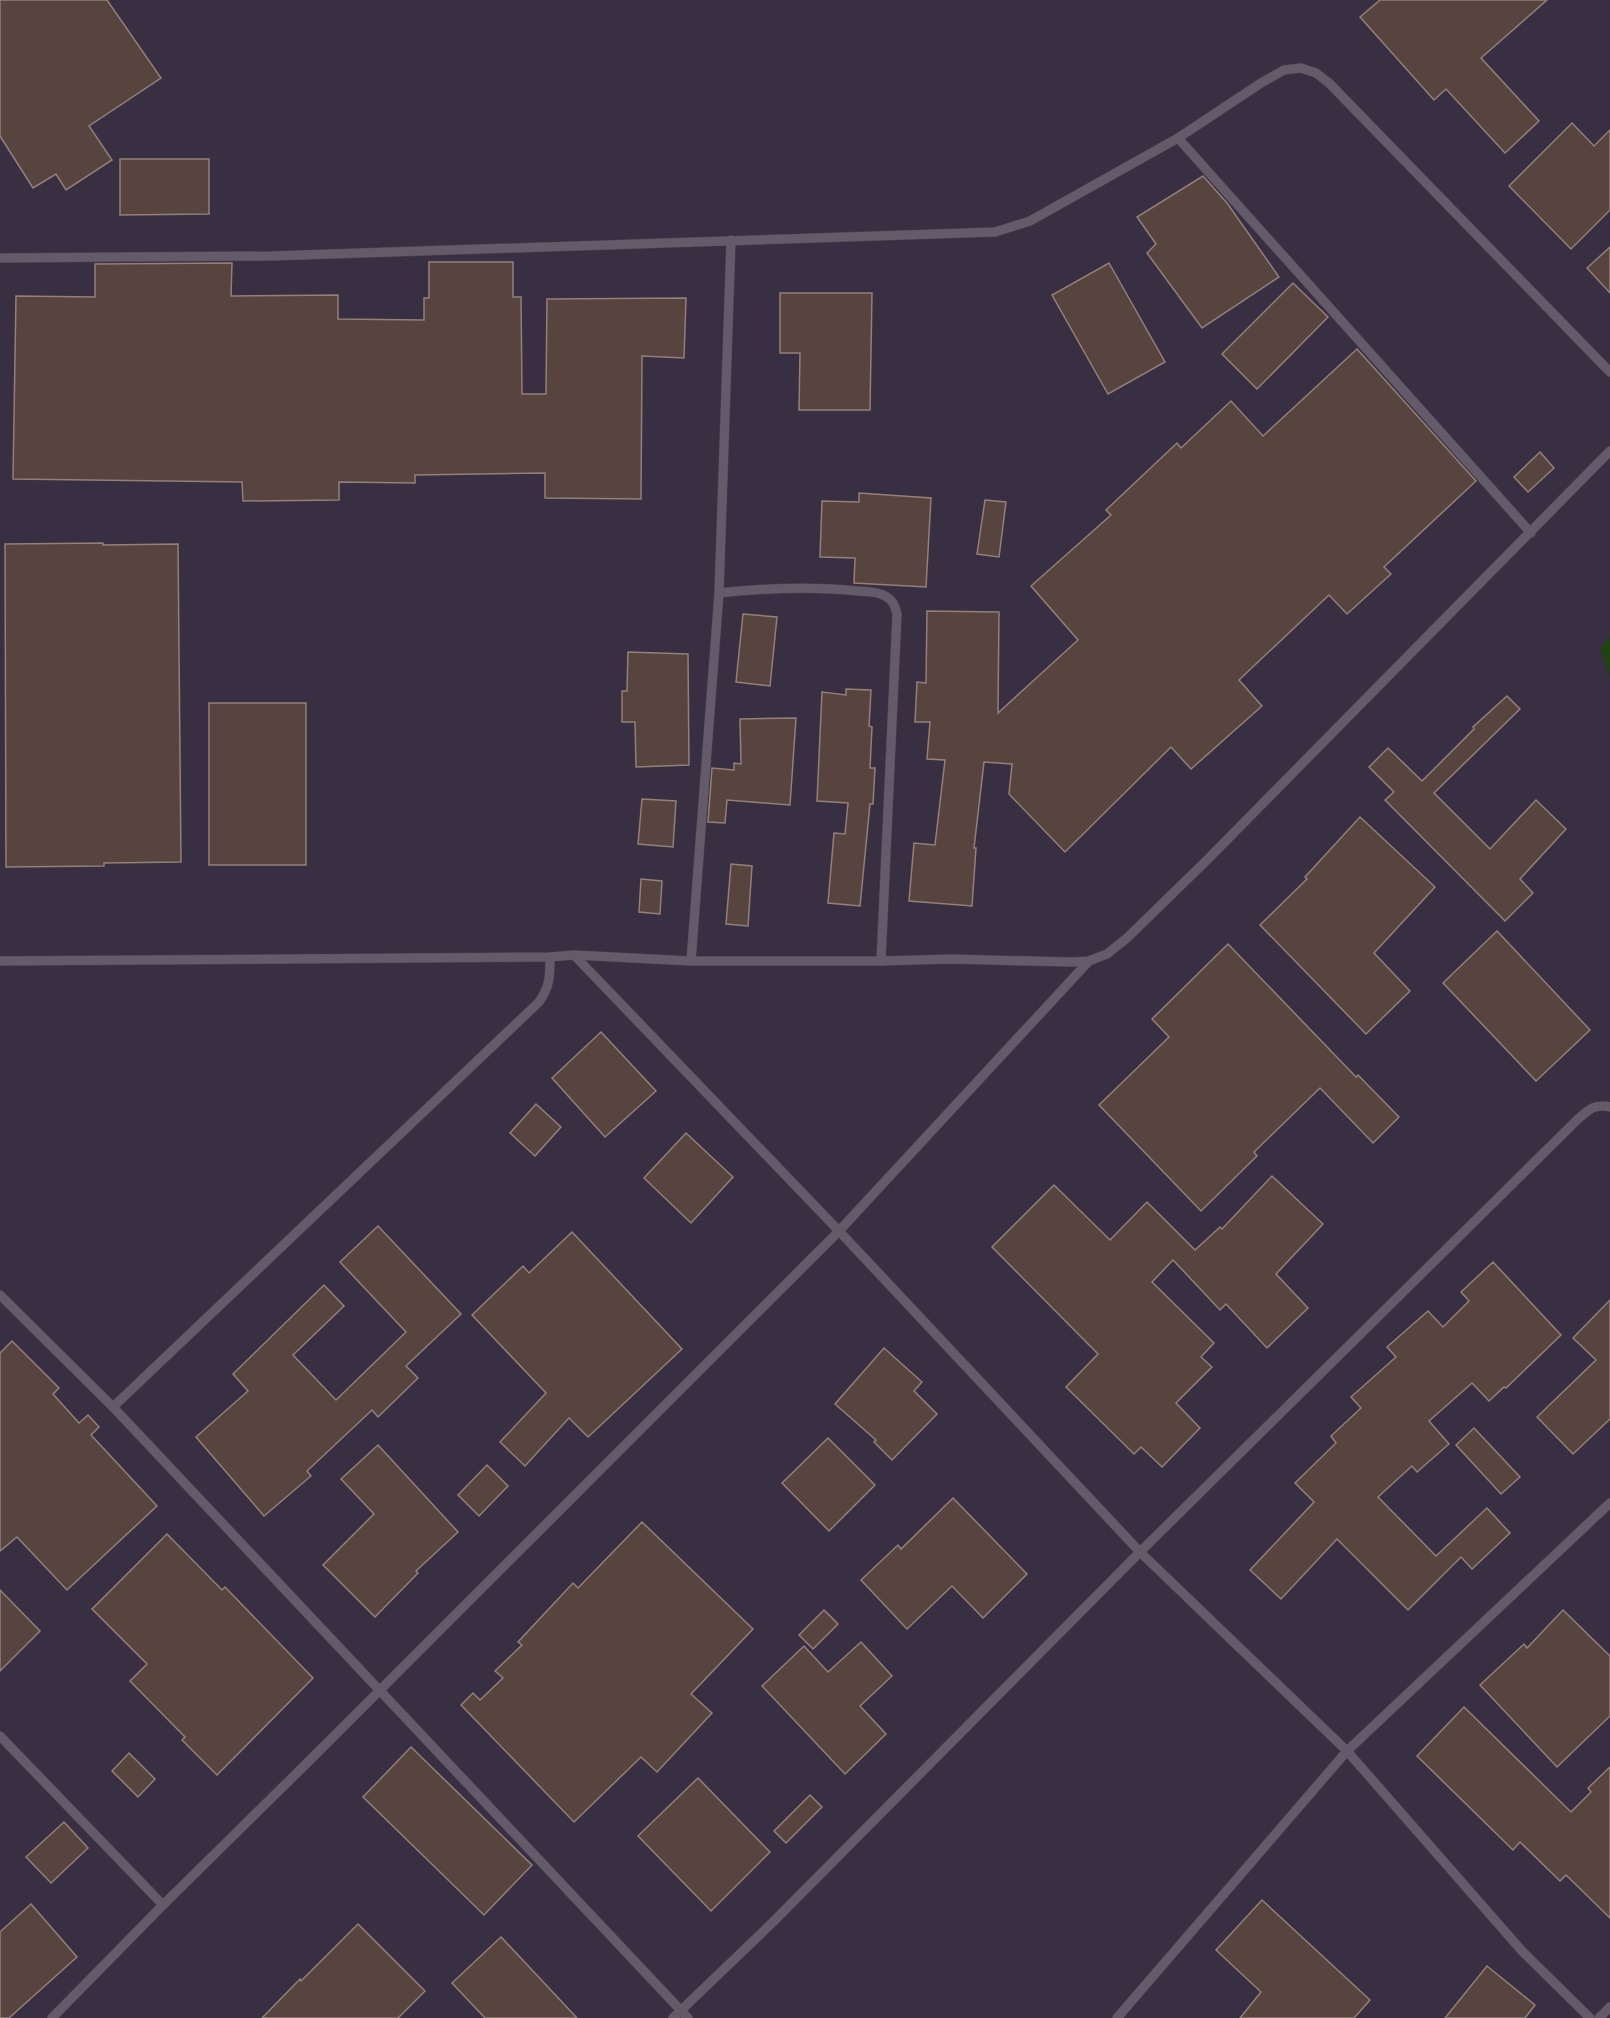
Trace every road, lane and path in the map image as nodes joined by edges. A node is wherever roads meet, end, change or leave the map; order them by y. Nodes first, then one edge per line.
1 (1178, 138) junction
2 (731, 240) junction
3 (0, 258) edge
4 (1610, 372) edge
5 (1610, 451) edge
6 (1531, 533) junction
7 (719, 593) junction
8 (574, 955) junction
9 (550, 957) junction
10 (0, 961) edge
11 (691, 961) junction
12 (881, 961) junction
13 (1089, 961) junction
14 (1610, 1107) edge
15 (839, 1231) junction
16 (0, 1295) edge
17 (113, 1407) junction
18 (1610, 1503) edge
19 (1140, 1552) junction
20 (381, 1689) junction
21 (0, 1736) edge
22 (1347, 1751) junction
23 (163, 1905) junction
24 (1610, 2007) edge
25 (681, 2010) junction
26 (52, 2018) edge
27 (673, 2018) edge
28 (688, 2018) edge
29 (1117, 2018) edge
30 (1590, 2018) edge
31 (1599, 2018) edge

1 - 2 lane
1 - 4 lane
1 - 6 lane
2 - 3 lane
2 - 7 lane
5 - 6 lane
6 - 13 lane
7 - 11 lane
7 - 12 lane
8 - 9 lane
8 - 11 lane
8 - 15 lane
9 - 10 lane
9 - 17 lane
11 - 12 lane
12 - 13 lane
13 - 15 lane
14 - 19 lane
15 - 19 lane
15 - 20 lane
16 - 17 lane
17 - 20 lane
18 - 22 lane
19 - 22 lane
19 - 25 lane
20 - 23 lane
20 - 25 lane
21 - 23 lane
22 - 29 lane
22 - 30 lane
23 - 26 lane
24 - 31 lane
25 - 27 lane
25 - 28 lane

